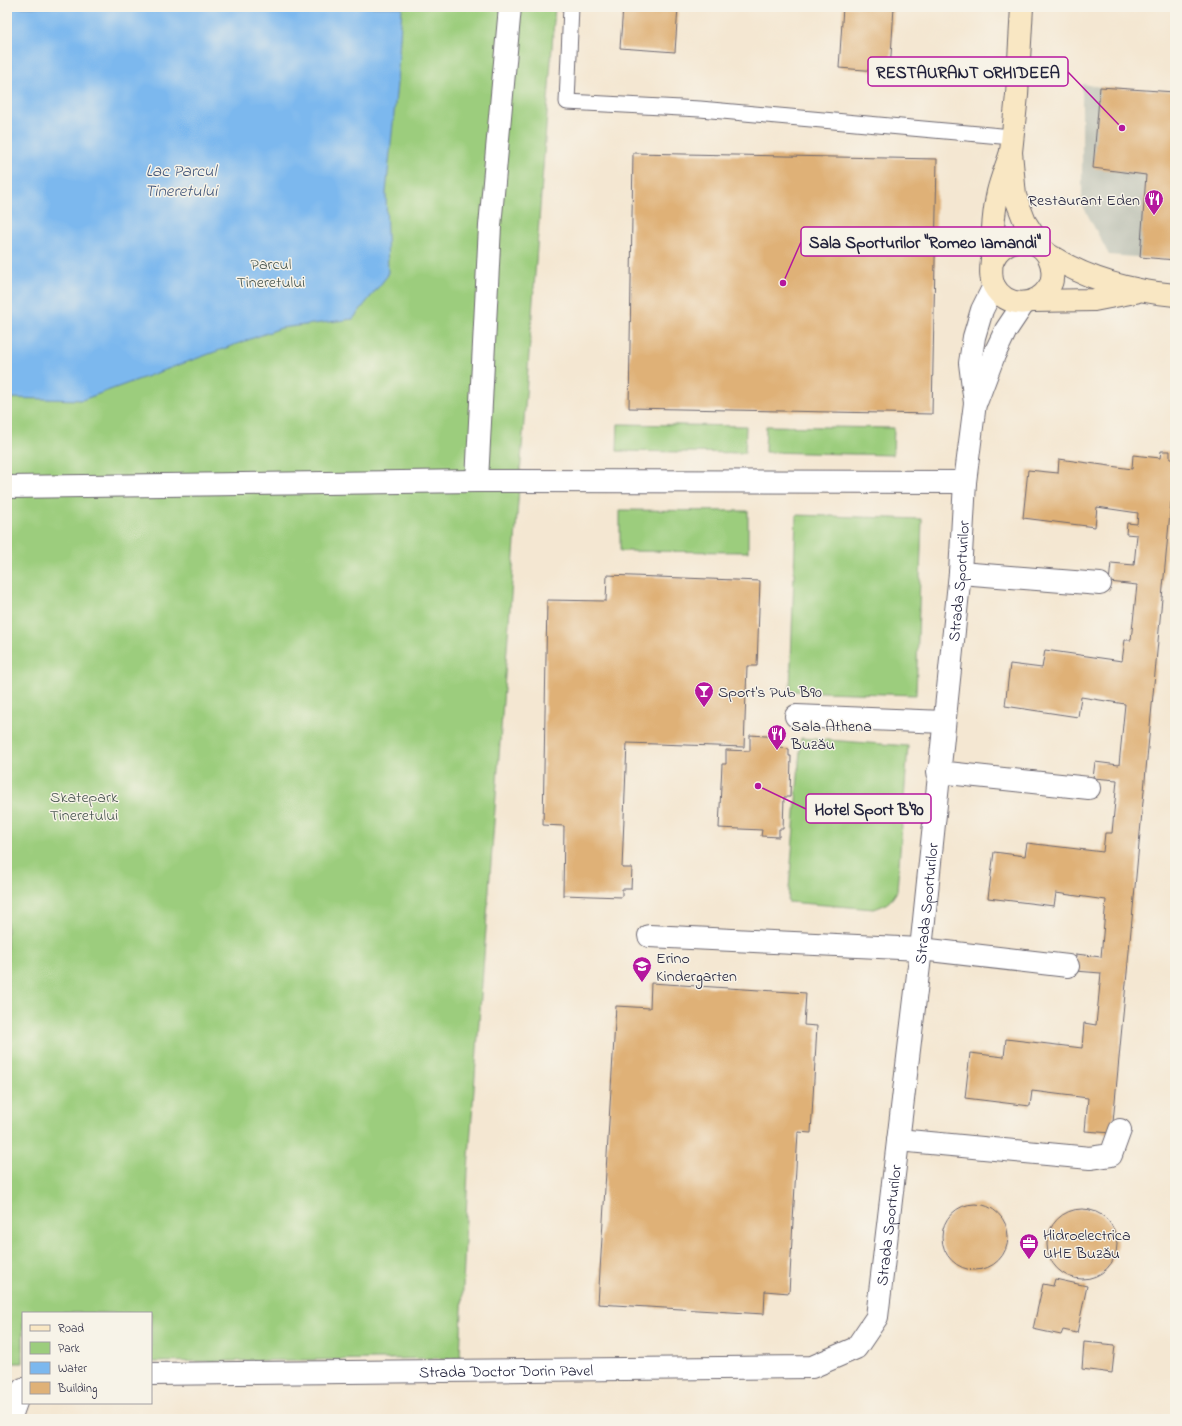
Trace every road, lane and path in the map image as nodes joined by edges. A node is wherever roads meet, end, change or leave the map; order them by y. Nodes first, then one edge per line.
1 (510, 7) edge
2 (571, 7) edge
3 (1022, 7) edge
4 (1011, 144) junction
5 (1045, 251) junction
6 (992, 264) junction
7 (994, 286) junction
8 (1139, 291) junction
9 (1175, 295) edge
10 (1028, 302) junction
11 (975, 403) junction
12 (476, 481) junction
13 (965, 482) junction
14 (7, 487) edge
15 (960, 573) junction
16 (1100, 584) dead end
17 (796, 716) dead end
18 (944, 722) junction
19 (938, 772) junction
20 (1090, 788) dead end
21 (649, 936) dead end
22 (921, 949) junction
23 (1068, 966) dead end
24 (1120, 1130) dead end
25 (898, 1140) junction
26 (856, 1348) joint
27 (152, 1374) edge

1 - 12 street
2 - 4 lane
3 - 4 main road
4 - 5 main road
4 - 6 main road
5 - 6 main road
5 - 8 main road
5 - 10 main road
6 - 7 main road
7 - 10 main road
7 - 11 street, Strada Sporturilor
8 - 9 main road
8 - 10 main road
10 - 11 street, Strada Sporturilor
11 - 13 street, Strada Sporturilor
12 - 13 street
12 - 14 street
13 - 15 street, Strada Sporturilor
15 - 16 street
15 - 18 street, Strada Sporturilor
17 - 18 street
18 - 19 street, Strada Sporturilor
19 - 20 street
19 - 22 street, Strada Sporturilor
21 - 22 street
22 - 23 street
22 - 25 street, Strada Sporturilor
24 - 25 street
25 - 26 street, Strada Sporturilor
26 - 27 street, Strada Doctor Dorin Pavel

